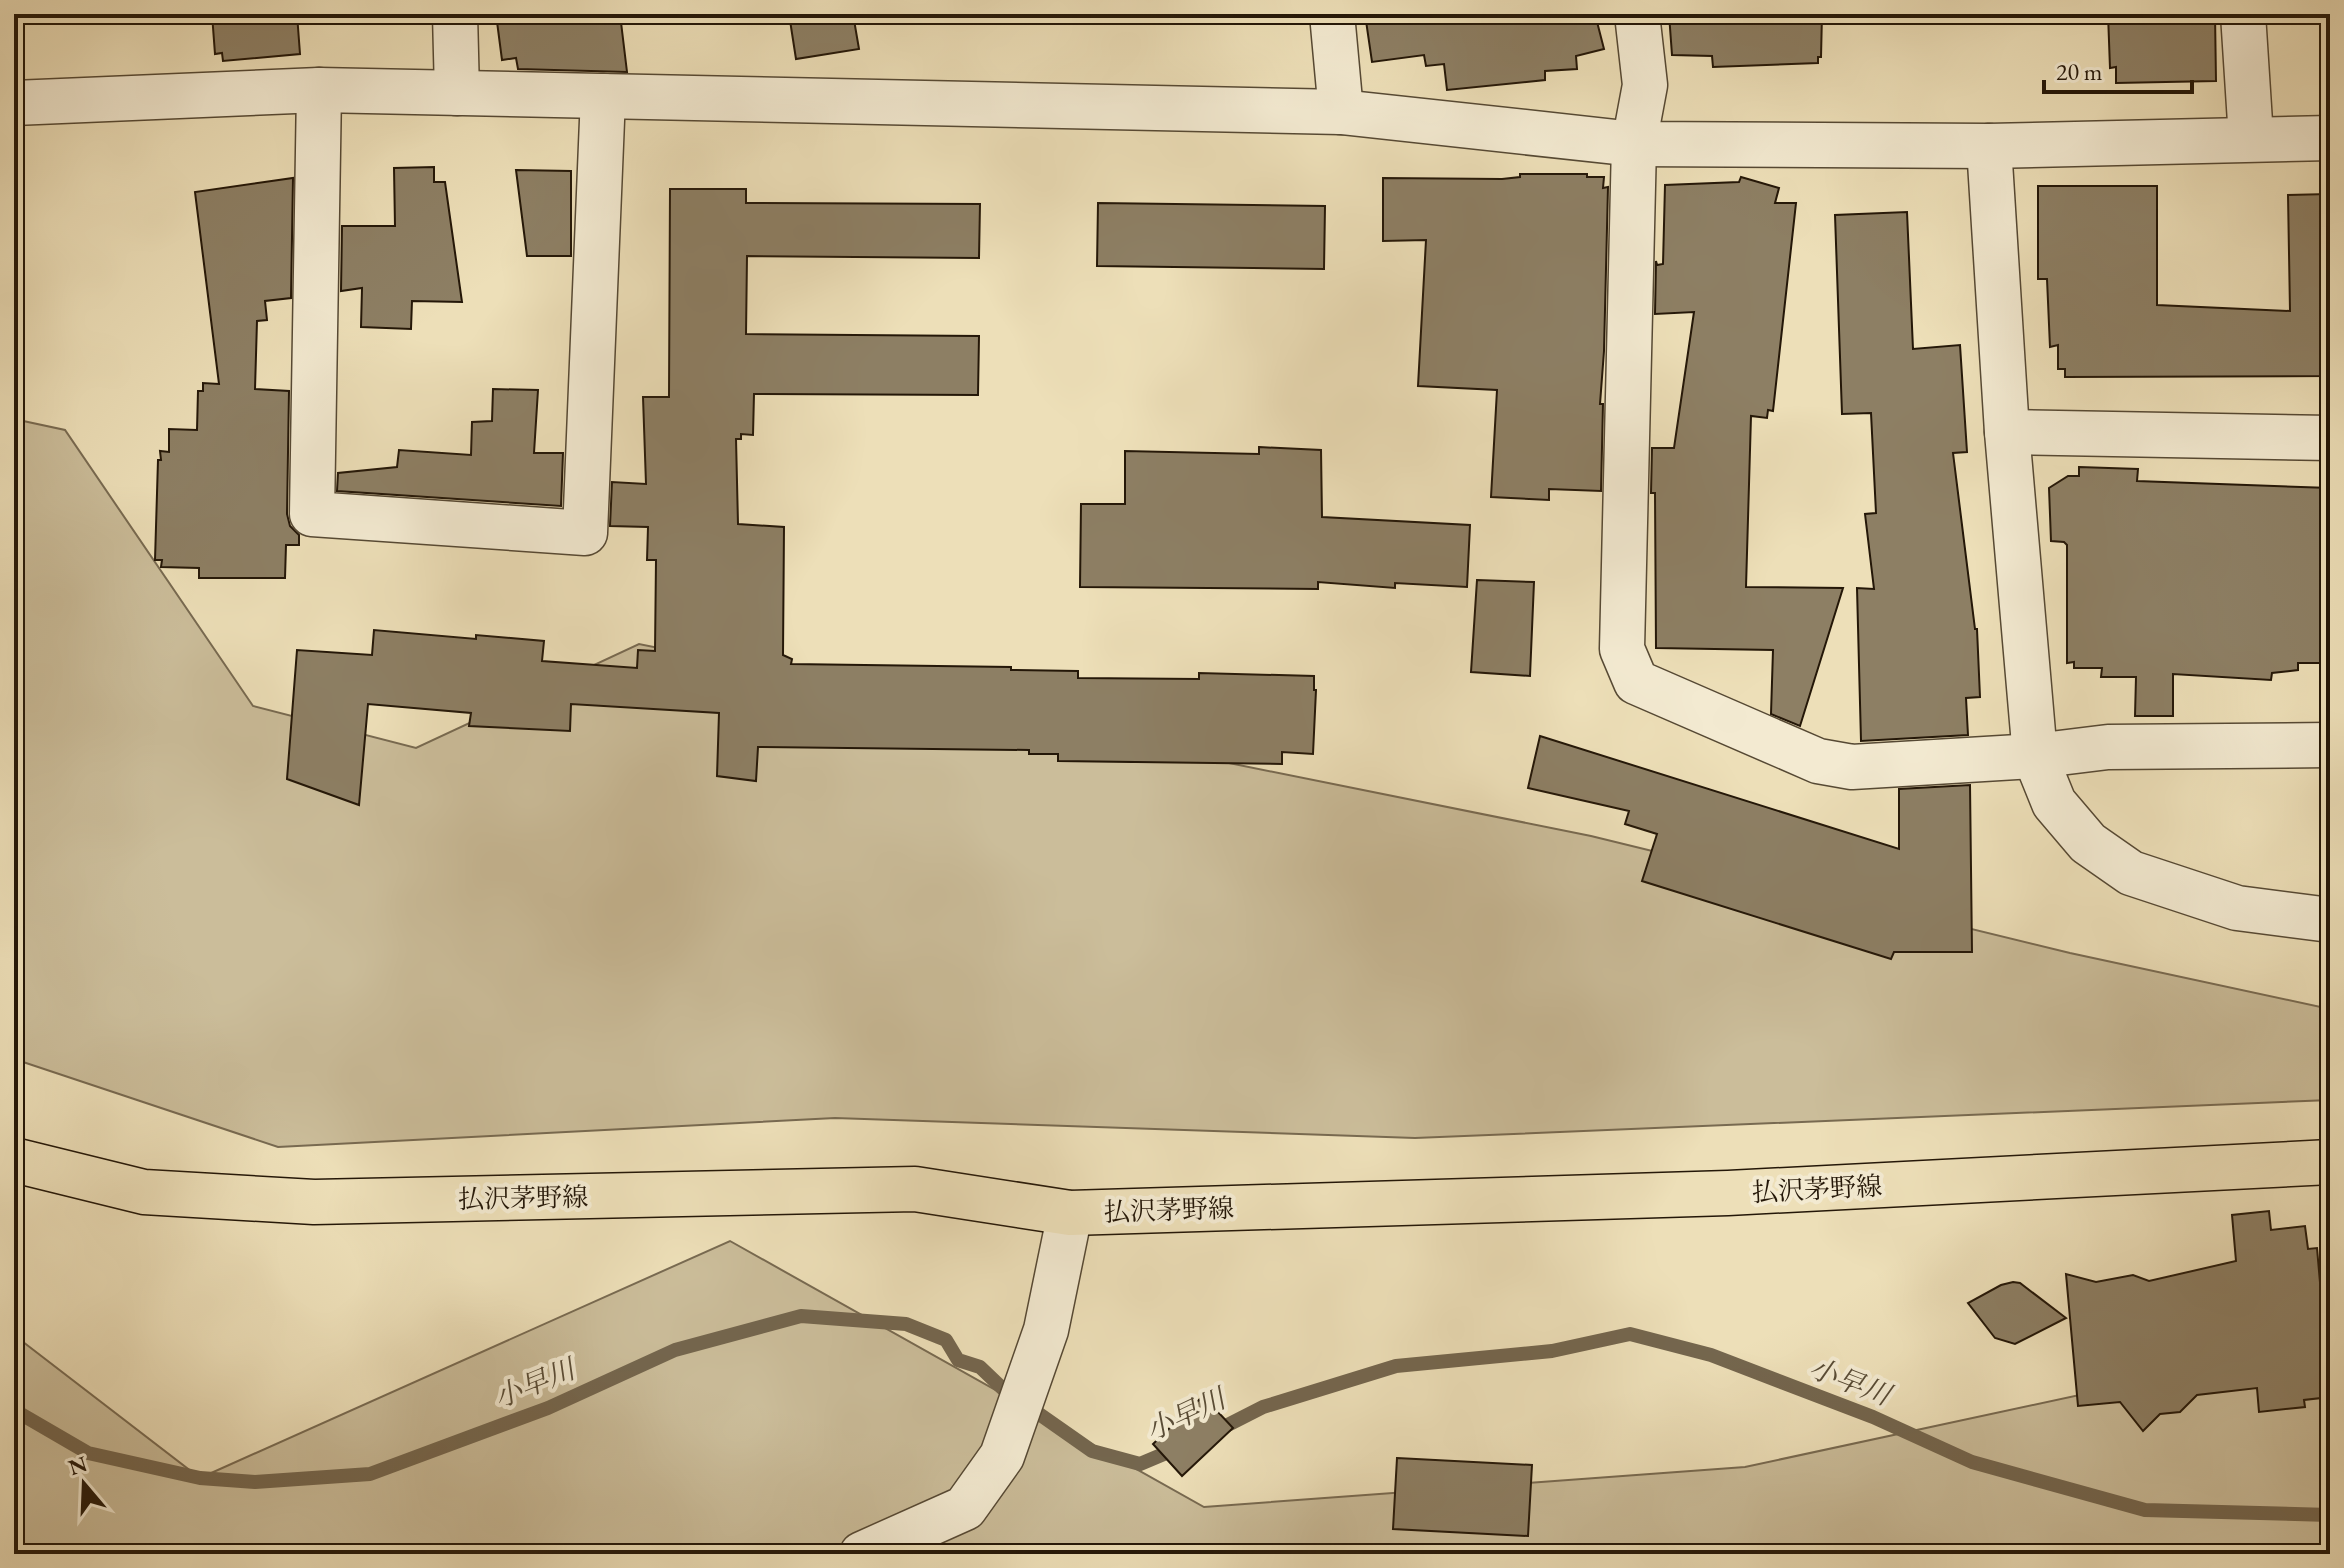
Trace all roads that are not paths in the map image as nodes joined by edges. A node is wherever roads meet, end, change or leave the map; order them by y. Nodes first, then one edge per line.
1 (455, 14) edge
2 (1332, 14) edge
3 (1637, 14) edge
4 (2243, 14) edge
5 (319, 90) junction
6 (457, 93) junction
7 (603, 96) junction
8 (14, 103) edge
9 (1341, 112) junction
10 (2251, 138) junction
11 (2330, 138) edge
12 (1634, 144) junction
13 (1989, 146) junction
14 (2007, 432) junction
15 (2330, 438) edge
16 (2330, 745) edge
17 (2035, 756) junction
18 (2330, 920) edge
19 (14, 1160) edge
20 (2330, 1162) edge
21 (1070, 1213) junction
22 (862, 1554) edge

1 - 6 street
2 - 9 street
3 - 12 street
4 - 10 street
5 - 6 street
5 - 7 street
5 - 8 street
6 - 7 street
7 - 9 street
9 - 12 street
10 - 11 street
10 - 13 street
12 - 13 street
12 - 17 street
13 - 14 street
14 - 15 street
14 - 17 street
16 - 17 street
17 - 18 street
19 - 21 main road, 払沢茅野線
20 - 21 main road, 払沢茅野線
21 - 22 street

